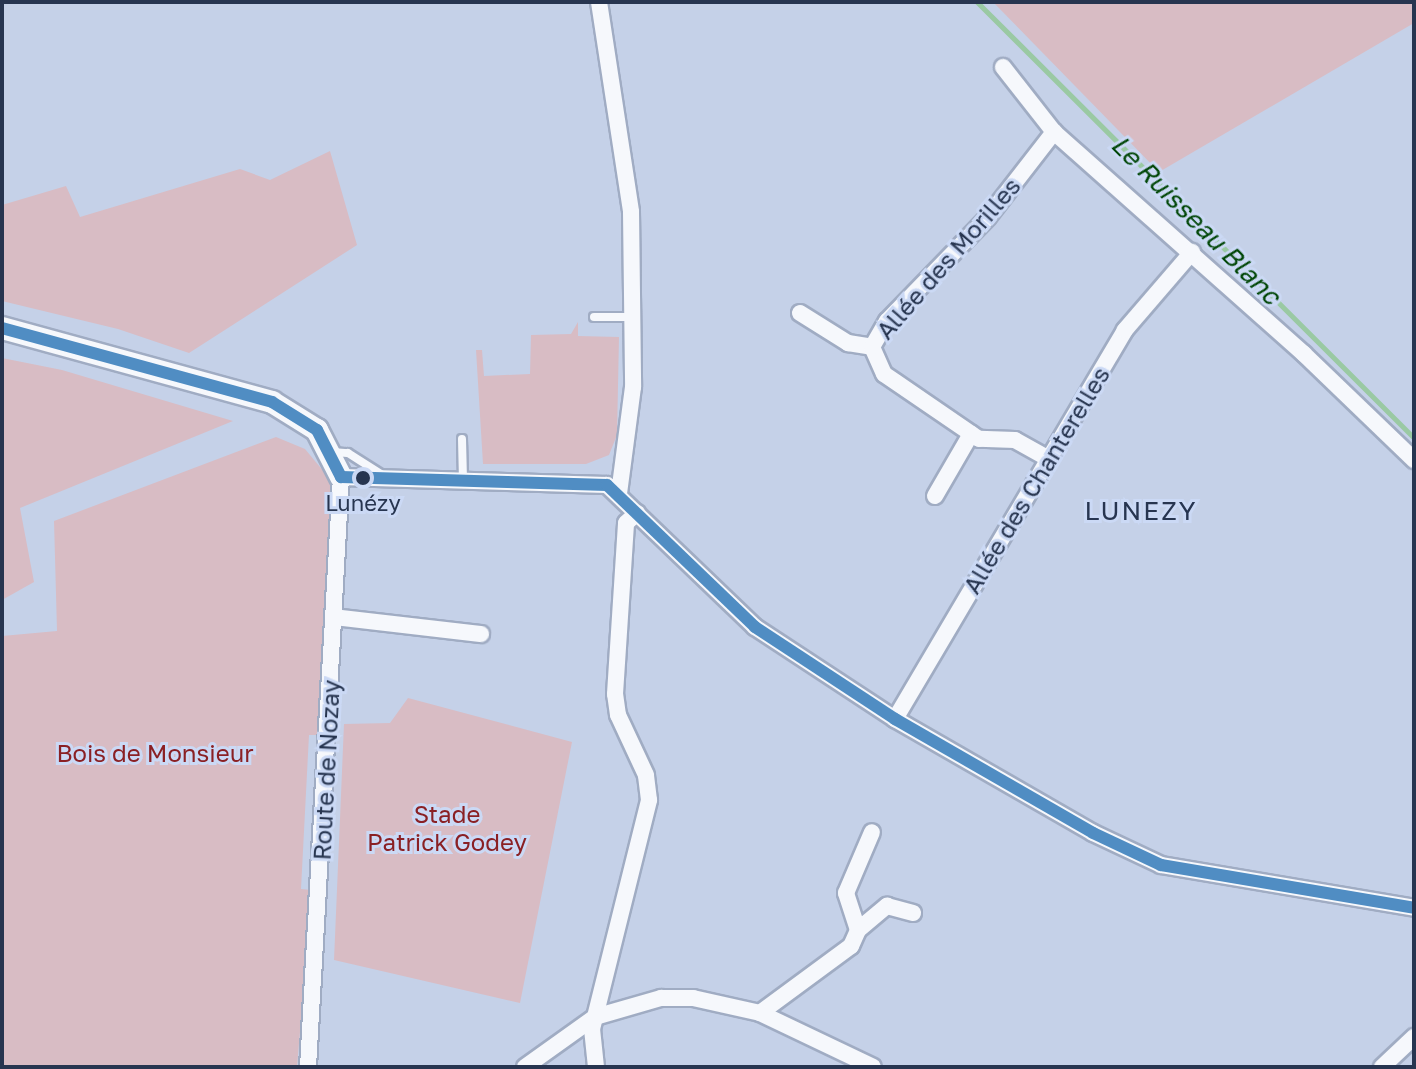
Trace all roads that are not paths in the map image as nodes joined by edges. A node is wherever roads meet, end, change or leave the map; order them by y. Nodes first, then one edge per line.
1 (599, 2) edge
2 (1003, 67) dead end
3 (1054, 132) junction
4 (1192, 252) junction
5 (800, 313) dead end
6 (594, 317) dead end
7 (633, 317) junction
8 (2, 328) edge
9 (872, 347) junction
10 (971, 434) junction
11 (462, 439) dead end
12 (1049, 459) junction
13 (1414, 460) edge
14 (337, 467) junction
15 (386, 477) junction
16 (463, 479) junction
17 (619, 493) junction
18 (935, 496) dead end
19 (637, 513) junction
20 (334, 617) junction
21 (481, 634) dead end
22 (895, 719) junction
23 (872, 832) dead end
24 (1414, 908) edge
25 (913, 913) dead end
26 (858, 930) junction
27 (760, 1013) junction
28 (595, 1017) junction
29 (1414, 1037) edge
30 (308, 1067) edge
31 (525, 1067) edge
32 (596, 1067) edge
33 (873, 1067) edge
34 (1382, 1067) edge

1 - 7 street
2 - 3 street
3 - 4 street
3 - 9 street, Allée des Morilles
4 - 12 street, Allée des Chanterelles
4 - 13 street
5 - 9 street, Allée des Morilles
6 - 7 lane
7 - 17 street
8 - 14 street
9 - 10 street, Allée des Morilles
10 - 12 street, Allée des Morilles
10 - 18 street
11 - 16 lane
12 - 22 street, Allée des Chanterelles
14 - 15 street
14 - 15 lane
14 - 20 street, Route de Nozay
15 - 16 street
16 - 17 street
17 - 19 street
19 - 22 street
19 - 28 street
20 - 21 street
20 - 30 street, Route de Nozay
22 - 24 street
23 - 26 street
25 - 26 street
26 - 27 street
27 - 28 street
27 - 33 street
28 - 31 street
28 - 32 street
29 - 34 street

